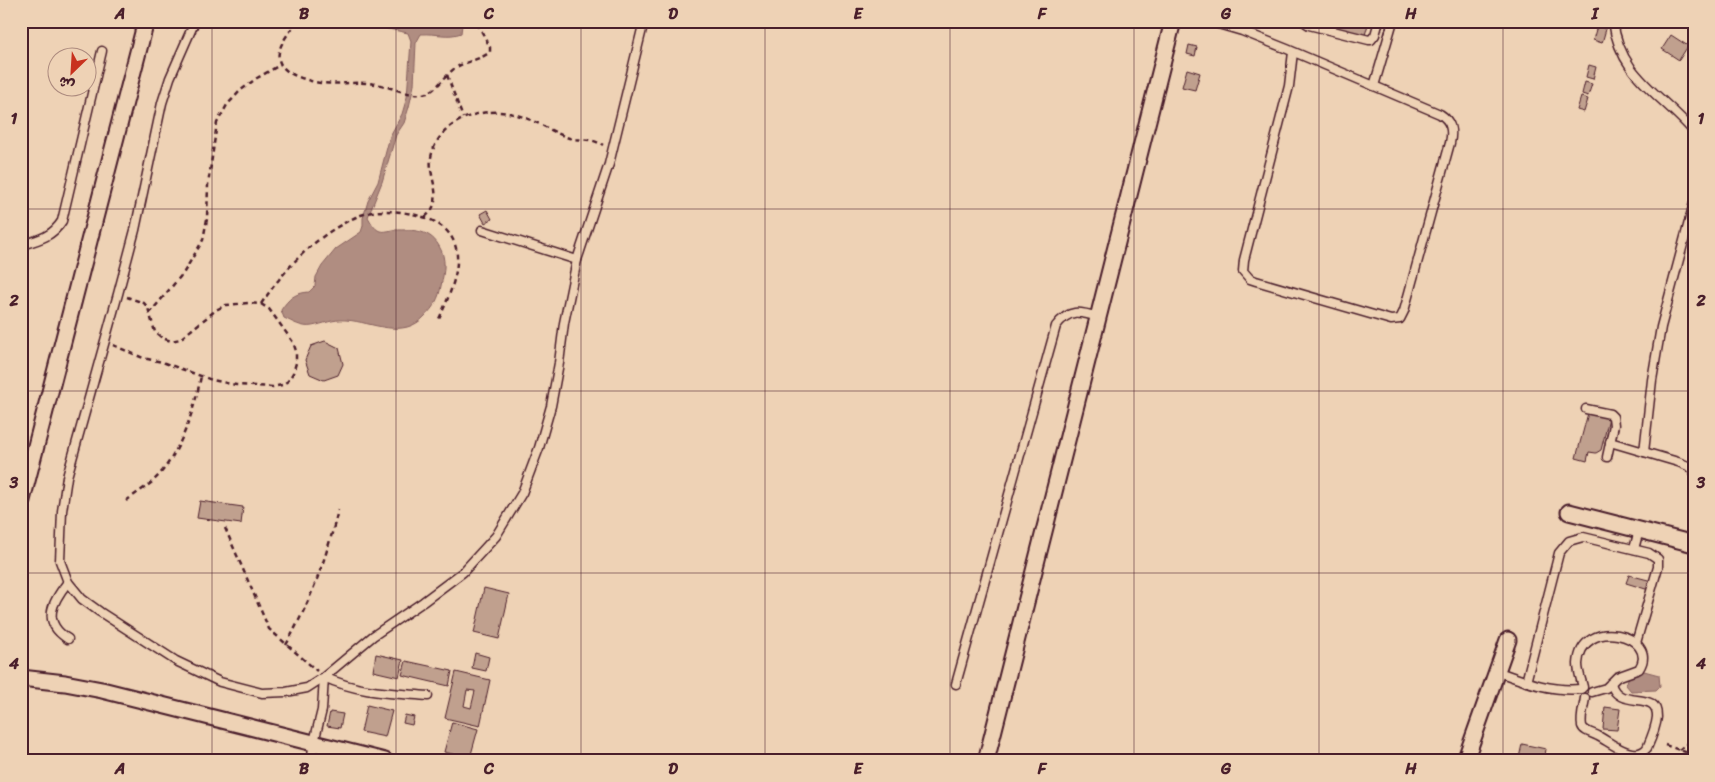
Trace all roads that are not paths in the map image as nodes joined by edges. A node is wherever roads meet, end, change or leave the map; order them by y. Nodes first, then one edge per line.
1 (146, 21) edge
2 (196, 21) edge
3 (644, 21) edge
4 (1173, 21) edge
5 (1208, 21) edge
6 (1304, 21) edge
7 (1379, 21) edge
8 (1393, 21) edge
9 (1613, 21) edge
10 (102, 51) dead end
11 (1293, 52) junction
12 (1374, 86) junction
13 (1694, 132) edge
14 (1694, 202) edge
15 (482, 230) dead end
16 (21, 245) edge
17 (578, 260) junction
18 (1098, 317) junction
19 (1586, 409) dead end
20 (1610, 442) junction
21 (1644, 452) junction
22 (1607, 457) dead end
23 (1694, 472) edge
24 (21, 504) edge
25 (1569, 512) dead end
26 (1639, 530) junction
27 (1694, 544) edge
28 (1634, 549) junction
29 (68, 582) junction
30 (68, 639) dead end
31 (1508, 640) dead end
32 (1636, 643) junction
33 (1496, 671) junction
34 (324, 677) junction
35 (21, 678) edge
36 (1526, 682) junction
37 (1610, 683) junction
38 (956, 684) dead end
39 (1582, 688) junction
40 (1592, 692) junction
41 (428, 696) dead end
42 (1585, 698) junction
43 (314, 742) junction
44 (311, 761) edge
45 (385, 761) edge
46 (986, 761) edge
47 (1465, 761) edge

1 - 24 street
2 - 29 lane
3 - 17 lane
4 - 18 street
5 - 11 lane
6 - 7 lane
8 - 12 lane
9 - 13 lane
10 - 16 lane
11 - 12 lane
11 - 12 lane
14 - 21 lane
15 - 17 lane
17 - 34 lane
18 - 38 lane
18 - 46 street
19 - 20 lane
20 - 21 lane
20 - 22 lane
21 - 23 lane
25 - 26 street
26 - 27 street
26 - 28 lane
28 - 32 lane
28 - 36 lane
29 - 30 lane
29 - 34 lane
31 - 33 street
32 - 37 lane
32 - 39 lane
33 - 36 lane
33 - 47 street
34 - 41 lane
34 - 43 lane
35 - 43 street
36 - 39 lane
37 - 40 lane
37 - 42 lane
39 - 40 lane
39 - 42 lane
40 - 42 lane
43 - 44 lane
43 - 45 street

